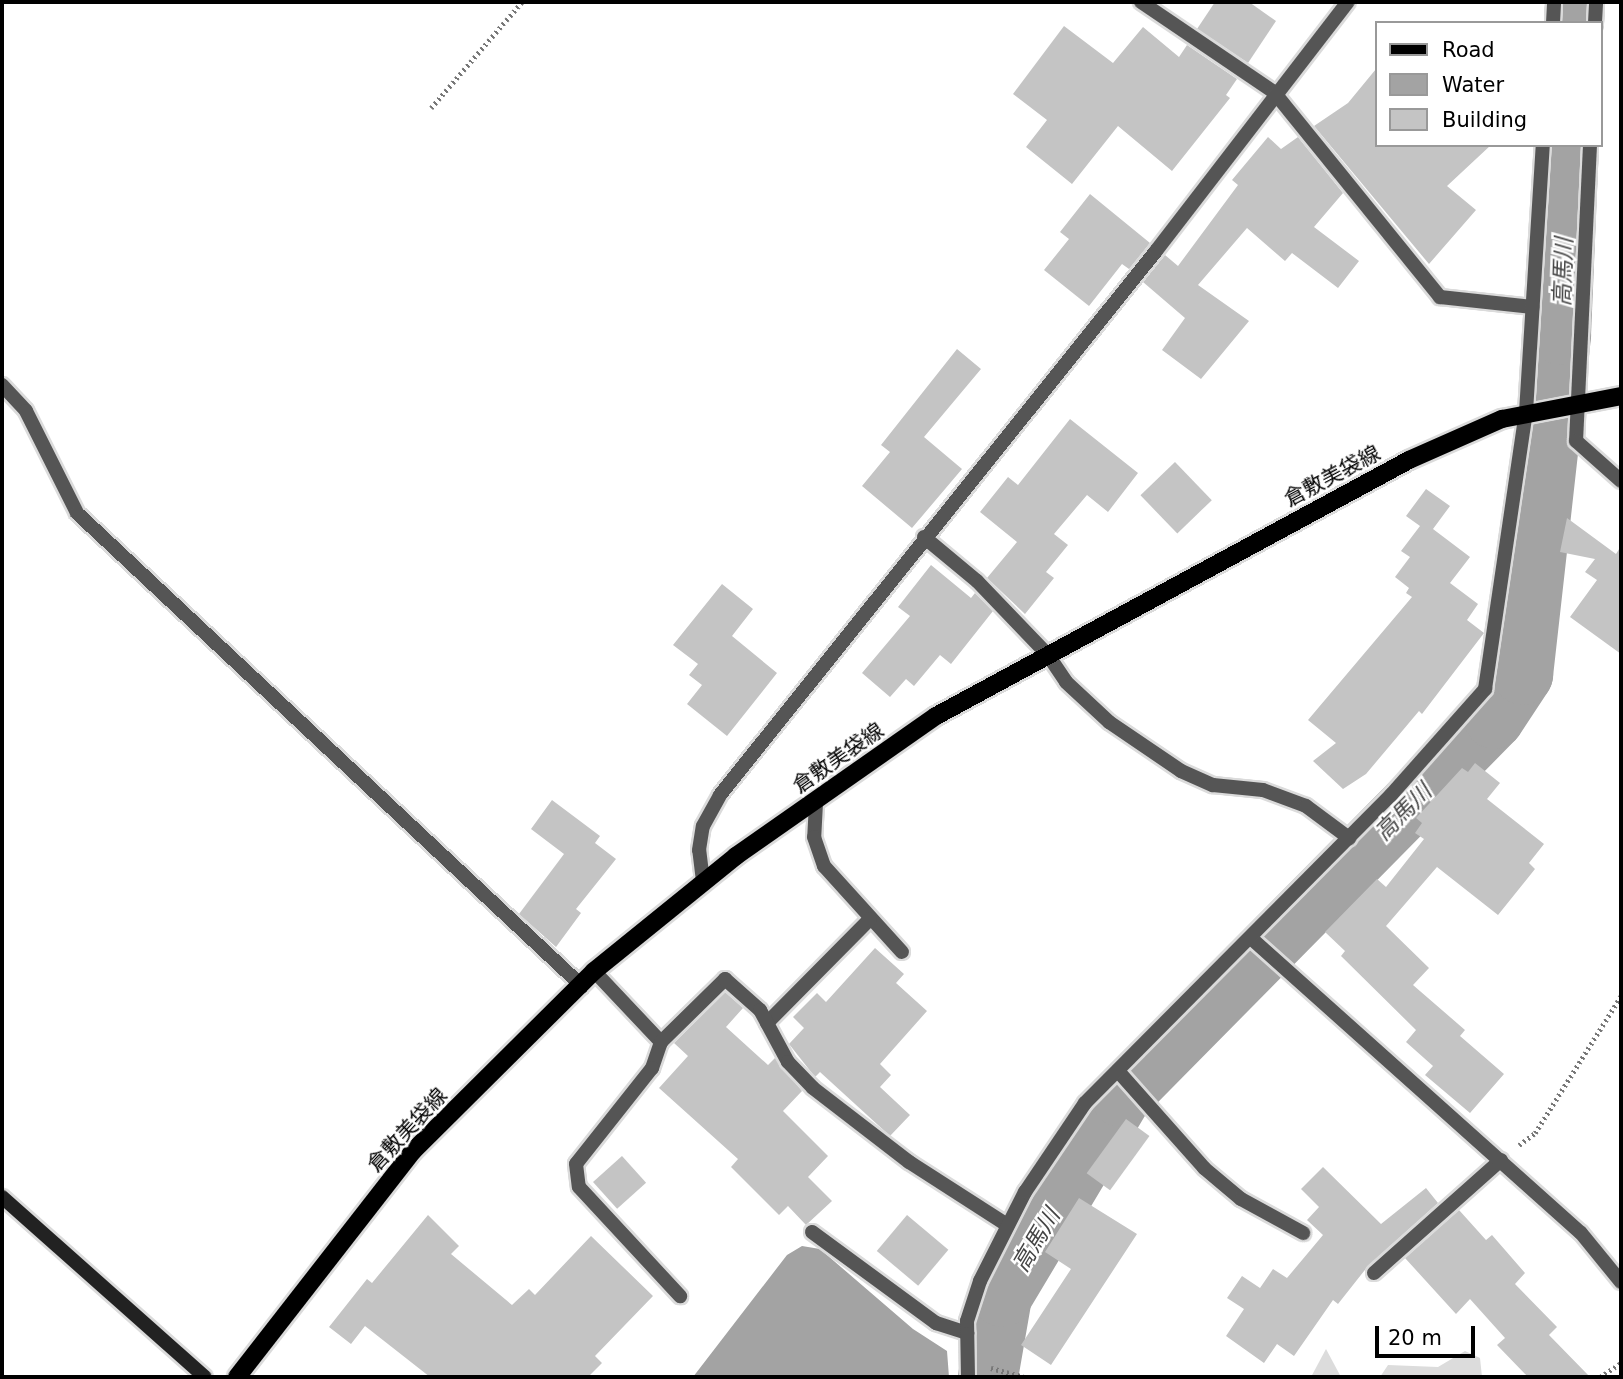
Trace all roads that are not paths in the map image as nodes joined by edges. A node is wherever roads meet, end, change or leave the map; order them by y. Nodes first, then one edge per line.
1 (1141, 2) edge
2 (1348, 2) edge
3 (1554, 2) edge
4 (1596, 2) edge
5 (1553, 21) edge
6 (1595, 21) edge
7 (1274, 92) junction
8 (1543, 147) edge
9 (1590, 147) edge
10 (1532, 307) junction
11 (2, 385) edge
12 (1621, 396) edge
13 (1574, 403) junction
14 (1531, 411) junction
15 (1621, 481) edge
16 (924, 537) junction
17 (1048, 656) junction
18 (816, 803) junction
19 (1349, 838) junction
20 (703, 881) junction
21 (870, 919) junction
22 (1255, 942) junction
23 (902, 952) dead end
24 (594, 971) junction
25 (582, 986) junction
26 (767, 1023) junction
27 (661, 1042) junction
28 (1122, 1075) junction
29 (1501, 1160) junction
30 (2, 1197) edge
31 (1007, 1225) junction
32 (812, 1232) dead end
33 (1303, 1233) dead end
34 (1374, 1273) dead end
35 (1621, 1282) edge
36 (680, 1296) dead end
37 (967, 1333) junction
38 (205, 1377) edge
39 (237, 1377) edge
40 (968, 1377) edge

1 - 7 street
2 - 7 street
3 - 5 street
4 - 6 street
7 - 10 street
7 - 16 street
8 - 10 street
9 - 13 street
10 - 14 street
11 - 25 street
12 - 13 main road, 倉敷美袋線
13 - 14 main road, 倉敷美袋線
13 - 15 street
14 - 17 main road, 倉敷美袋線
14 - 19 street
16 - 17 street
16 - 20 street
17 - 18 main road, 倉敷美袋線
17 - 19 street
18 - 20 main road, 倉敷美袋線
18 - 21 street
19 - 22 street
20 - 24 main road, 倉敷美袋線
21 - 23 street
21 - 26 street
22 - 28 street
22 - 29 street
24 - 25 main road, 倉敷美袋線
24 - 27 street
25 - 39 main road, 倉敷美袋線
26 - 27 street
26 - 31 street
27 - 36 street
28 - 31 street
28 - 33 street
29 - 34 street
29 - 35 street
30 - 38 street
31 - 37 street
32 - 37 street
37 - 40 street

